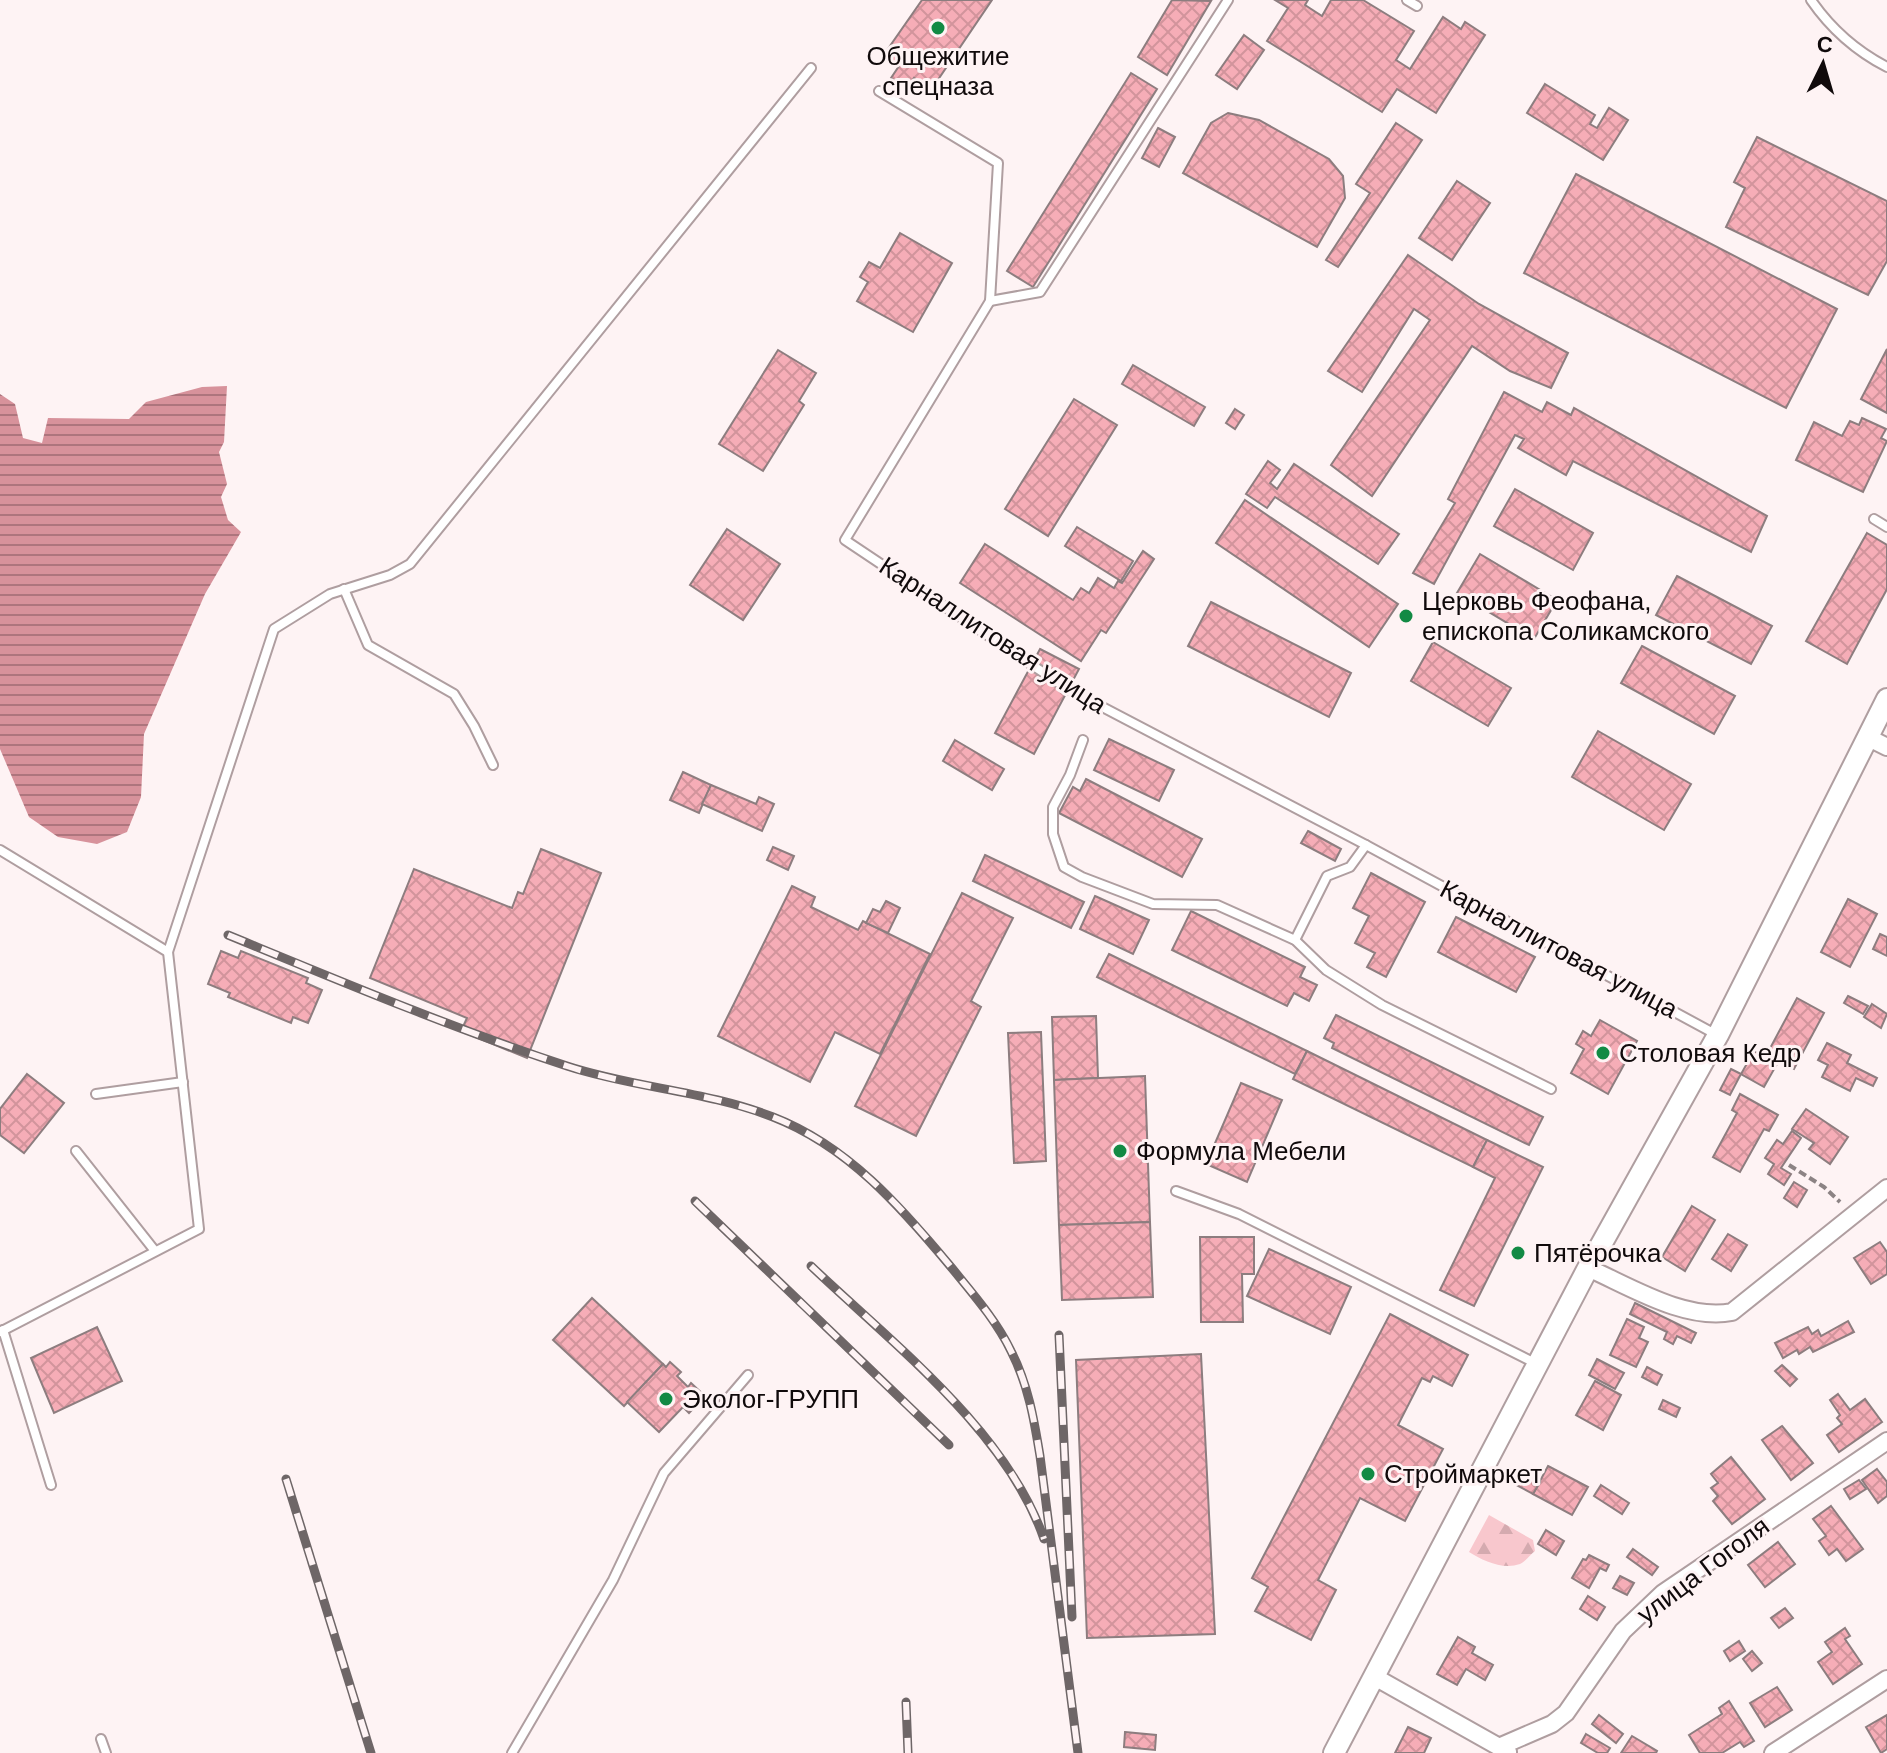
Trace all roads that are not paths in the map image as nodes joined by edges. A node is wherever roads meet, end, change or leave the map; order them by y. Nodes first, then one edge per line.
1 (1228, 0) edge
2 (1407, 0) edge
3 (1811, 0) edge
4 (1417, 6) dead end
5 (1887, 67) edge
6 (811, 68) dead end
7 (879, 91) dead end
8 (990, 301) junction
9 (1874, 519) dead end
10 (1887, 527) edge
11 (344, 589) junction
12 (1887, 699) edge
13 (1867, 737) junction
14 (1083, 740) dead end
15 (1887, 747) edge
16 (493, 765) dead end
17 (1366, 845) junction
18 (0, 850) edge
19 (1295, 940) junction
20 (168, 952) junction
21 (1718, 1035) junction
22 (183, 1082) junction
23 (1551, 1089) dead end
24 (96, 1094) dead end
25 (76, 1151) dead end
26 (1887, 1188) edge
27 (1176, 1191) dead end
28 (155, 1251) junction
29 (1588, 1268) junction
30 (1, 1331) edge
31 (1537, 1364) junction
32 (748, 1375) dead end
33 (1887, 1441) edge
34 (51, 1485) dead end
35 (1373, 1676) junction
36 (1887, 1679) edge
37 (101, 1739) dead end
38 (1505, 1750) edge
39 (106, 1753) edge
40 (512, 1753) edge
41 (1334, 1753) edge
42 (1773, 1753) edge

1 - 8 lane
2 - 4 lane
3 - 5 lane
6 - 11 lane
7 - 8 lane, Карналлитовая улица
8 - 17 lane, Карналлитовая улица
9 - 10 lane
11 - 16 lane
11 - 20 lane
12 - 13 street
13 - 15 street
13 - 21 street
14 - 19 lane
17 - 19 lane
17 - 21 lane, Карналлитовая улица
18 - 20 lane
19 - 23 lane
20 - 22 lane
21 - 29 street
22 - 24 lane
22 - 28 lane
25 - 28 lane
26 - 29 street
27 - 31 lane
28 - 30 lane
29 - 31 street
30 - 34 lane
31 - 35 street
32 - 40 lane
33 - 38 street, улица Гоголя
35 - 38 street
35 - 41 street
36 - 42 street
37 - 39 lane

